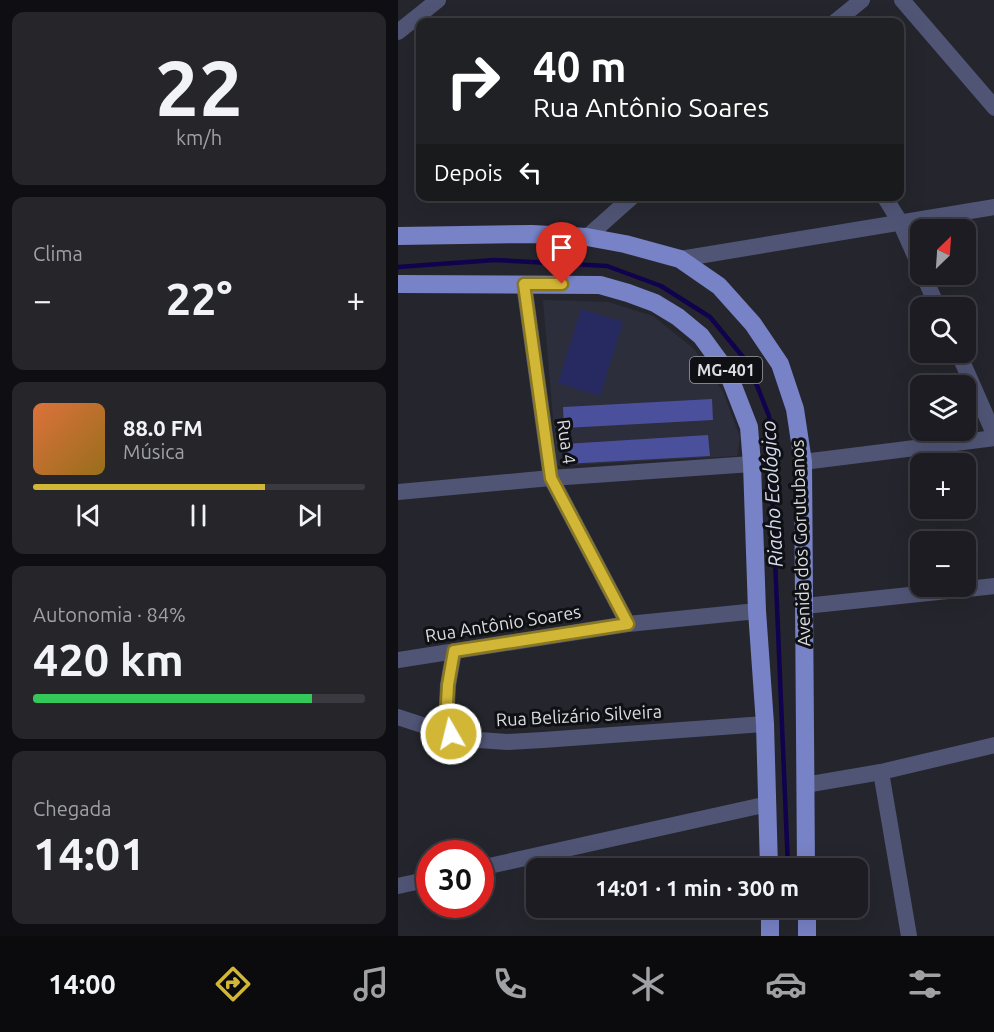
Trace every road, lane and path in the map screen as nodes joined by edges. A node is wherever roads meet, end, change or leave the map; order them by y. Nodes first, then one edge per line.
1 (437, 0) edge
2 (862, 0) edge
3 (902, 0) edge
4 (840, 18) edge
5 (398, 32) edge
6 (995, 108) edge
7 (627, 201) edge
8 (887, 201) edge
9 (995, 207) edge
10 (900, 222) junction
11 (398, 237) edge
12 (587, 237) junction
13 (910, 244) edge
14 (680, 259) junction
15 (398, 284) edge
16 (524, 284) junction
17 (963, 363) edge
18 (995, 437) edge
19 (803, 462) junction
20 (752, 464) junction
21 (551, 478) junction
22 (403, 491) edge
23 (398, 506) edge
24 (995, 585) edge
25 (805, 606) junction
26 (757, 611) junction
27 (628, 624) junction
28 (454, 651) junction
29 (398, 660) edge
30 (398, 717) edge
31 (765, 724) junction
32 (451, 734) junction
33 (995, 746) edge
34 (881, 772) junction
35 (806, 785) junction
36 (768, 804) junction
37 (769, 858) edge
38 (806, 858) edge
39 (494, 865) edge
40 (416, 882) edge
41 (398, 886) edge
42 (770, 918) edge
43 (807, 918) edge
44 (770, 936) edge
45 (807, 936) edge
46 (909, 936) edge

1 - 5 street
2 - 4 street
3 - 6 street
7 - 12 street
8 - 10 street
9 - 10 street
10 - 13 street
10 - 14 street
11 - 12 main road, Avenida dos Gorutubanos / MG-401
12 - 14 main road, Avenida dos Gorutubanos / MG-401
14 - 19 main road, Avenida dos Gorutubanos / MG-401
15 - 16 main road, MG-401
16 - 20 main road, MG-401
16 - 21 street, Rua 4
17 - 18 street
18 - 19 street
19 - 25 main road, Avenida dos Gorutubanos / MG-401
20 - 21 street
20 - 26 main road, MG-401
21 - 22 street
21 - 27 street, Rua 4
22 - 23 street
24 - 25 street
25 - 35 main road, Avenida dos Gorutubanos / MG-401
26 - 27 street, Rua Antônio Soares
26 - 31 main road, MG-401
27 - 28 street, Rua Antônio Soares
28 - 29 street, Rua Antônio Soares
28 - 32 street
30 - 32 street, Rua Belizário Silveira
31 - 32 street, Rua Belizário Silveira
31 - 36 main road, MG-401
33 - 34 street
34 - 35 street
34 - 46 street
35 - 38 main road, Avenida dos Gorutubanos / MG-401
36 - 37 main road, MG-401
36 - 39 street
40 - 41 street
42 - 44 main road
43 - 45 main road

